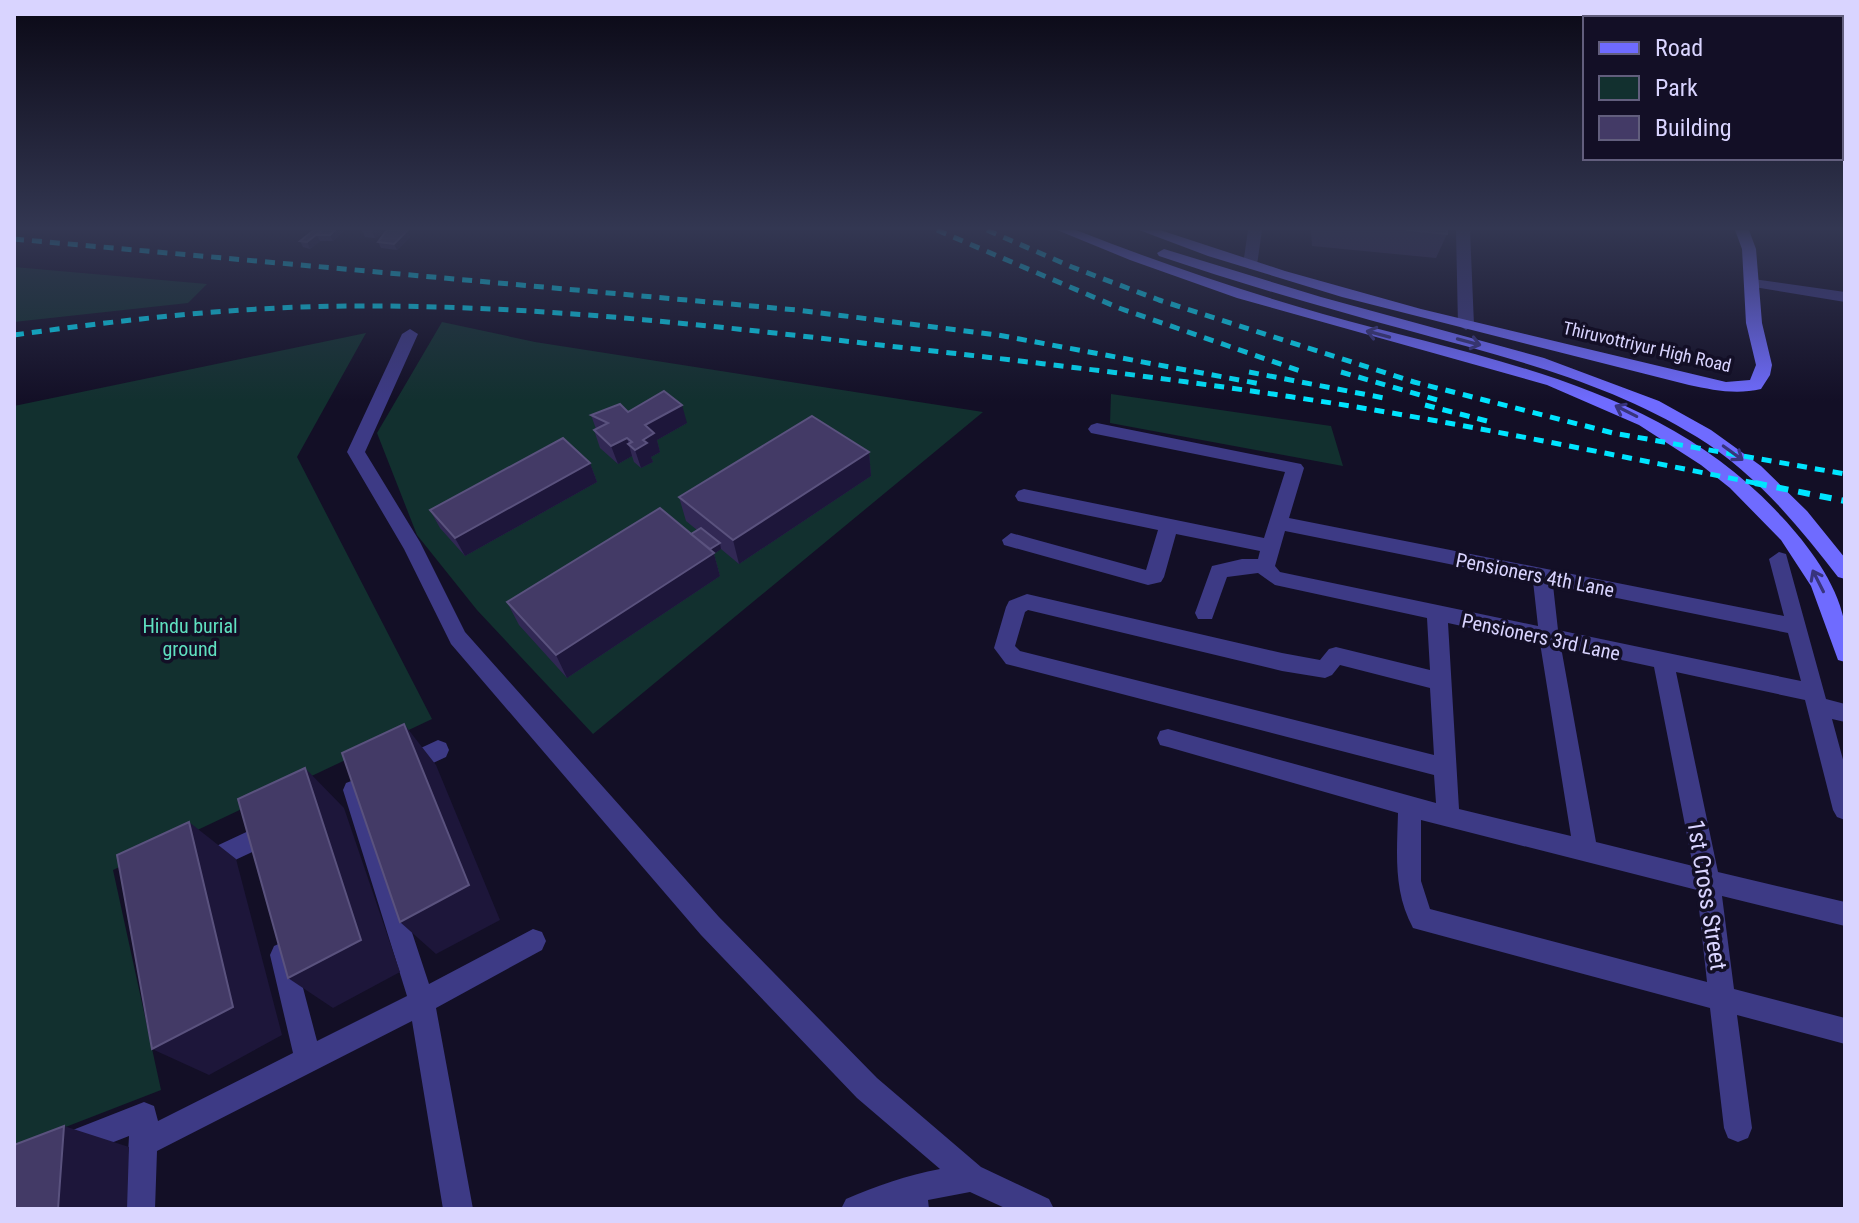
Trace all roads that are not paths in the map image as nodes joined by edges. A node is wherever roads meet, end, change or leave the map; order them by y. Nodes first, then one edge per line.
1 (1223, 287) edge
2 (1267, 287) edge
3 (1329, 287) edge
4 (1465, 287) edge
5 (1753, 287) edge
6 (1780, 287) edge
7 (1845, 297) edge
8 (1466, 325) junction
9 (410, 334) dead end
10 (1097, 429) dead end
11 (1024, 496) dead end
12 (1276, 522) junction
13 (1168, 527) junction
14 (1011, 540) dead end
15 (1270, 546) junction
16 (1779, 559) dead end
17 (1267, 570) junction
18 (1845, 572) edge
19 (1542, 576) junction
20 (1205, 613) dead end
21 (1437, 615) junction
22 (1795, 626) junction
23 (1549, 637) junction
24 (1845, 654) edge
25 (1664, 663) junction
26 (1441, 682) junction
27 (1816, 700) junction
28 (1845, 713) edge
29 (1168, 738) dead end
30 (438, 750) dead end
31 (1445, 768) junction
32 (1410, 806) junction
33 (1845, 810) edge
34 (1448, 817) junction
35 (298, 818) edge
36 (256, 839) junction
37 (1585, 848) junction
38 (263, 868) edge
39 (177, 877) edge
40 (1708, 883) junction
41 (1845, 914) edge
42 (276, 927) edge
43 (533, 941) dead end
44 (1722, 996) junction
45 (422, 1002) junction
46 (1845, 1031) edge
47 (308, 1060) junction
48 (1738, 1128) dead end
49 (143, 1130) junction
50 (47, 1154) edge
51 (971, 1177) junction
52 (913, 1199) edge
53 (140, 1209) edge
54 (458, 1209) edge
55 (856, 1209) edge
56 (1039, 1209) edge

24 -> 1 main road
2 -> 18 main road
3 - 8 main road, Thiruvottriyur High Road
4 - 8 street
5 - 8 main road, Thiruvottriyur High Road
6 - 7 street
9 - 51 street
10 - 12 street
11 - 13 street
12 - 15 street
12 - 19 street, Pensioners 4th Lane
13 - 14 street
13 - 15 street
15 - 17 street
16 - 22 street
17 - 20 street, Pensioners 3rd Lane
17 - 21 street, Pensioners 3rd Lane
19 - 22 street, Pensioners 4th Lane
19 - 23 street
21 - 23 street, Pensioners 3rd Lane
21 - 26 street
22 - 27 street
23 - 25 street, Pensioners 3rd Lane
23 - 37 street
25 - 27 street, Pensioners 3rd Lane
25 - 40 street, 1st Cross Street
26 - 31 street
26 - 31 street
27 - 28 street, Pensioners 3rd Lane
27 - 33 street
29 - 32 street
30 - 45 street
31 - 34 street
32 - 34 street
32 - 44 street
34 - 37 street
35 - 36 street
36 - 38 street
36 - 39 street
37 - 40 street
40 - 41 street
40 - 44 street, 1st Cross Street
42 - 47 street
43 - 45 street
44 - 46 street
44 - 48 street, 1st Cross Street
45 - 47 street
45 - 54 street
47 - 49 street
49 - 50 street
49 - 53 street
51 - 52 street
51 - 56 street
52 - 55 street

